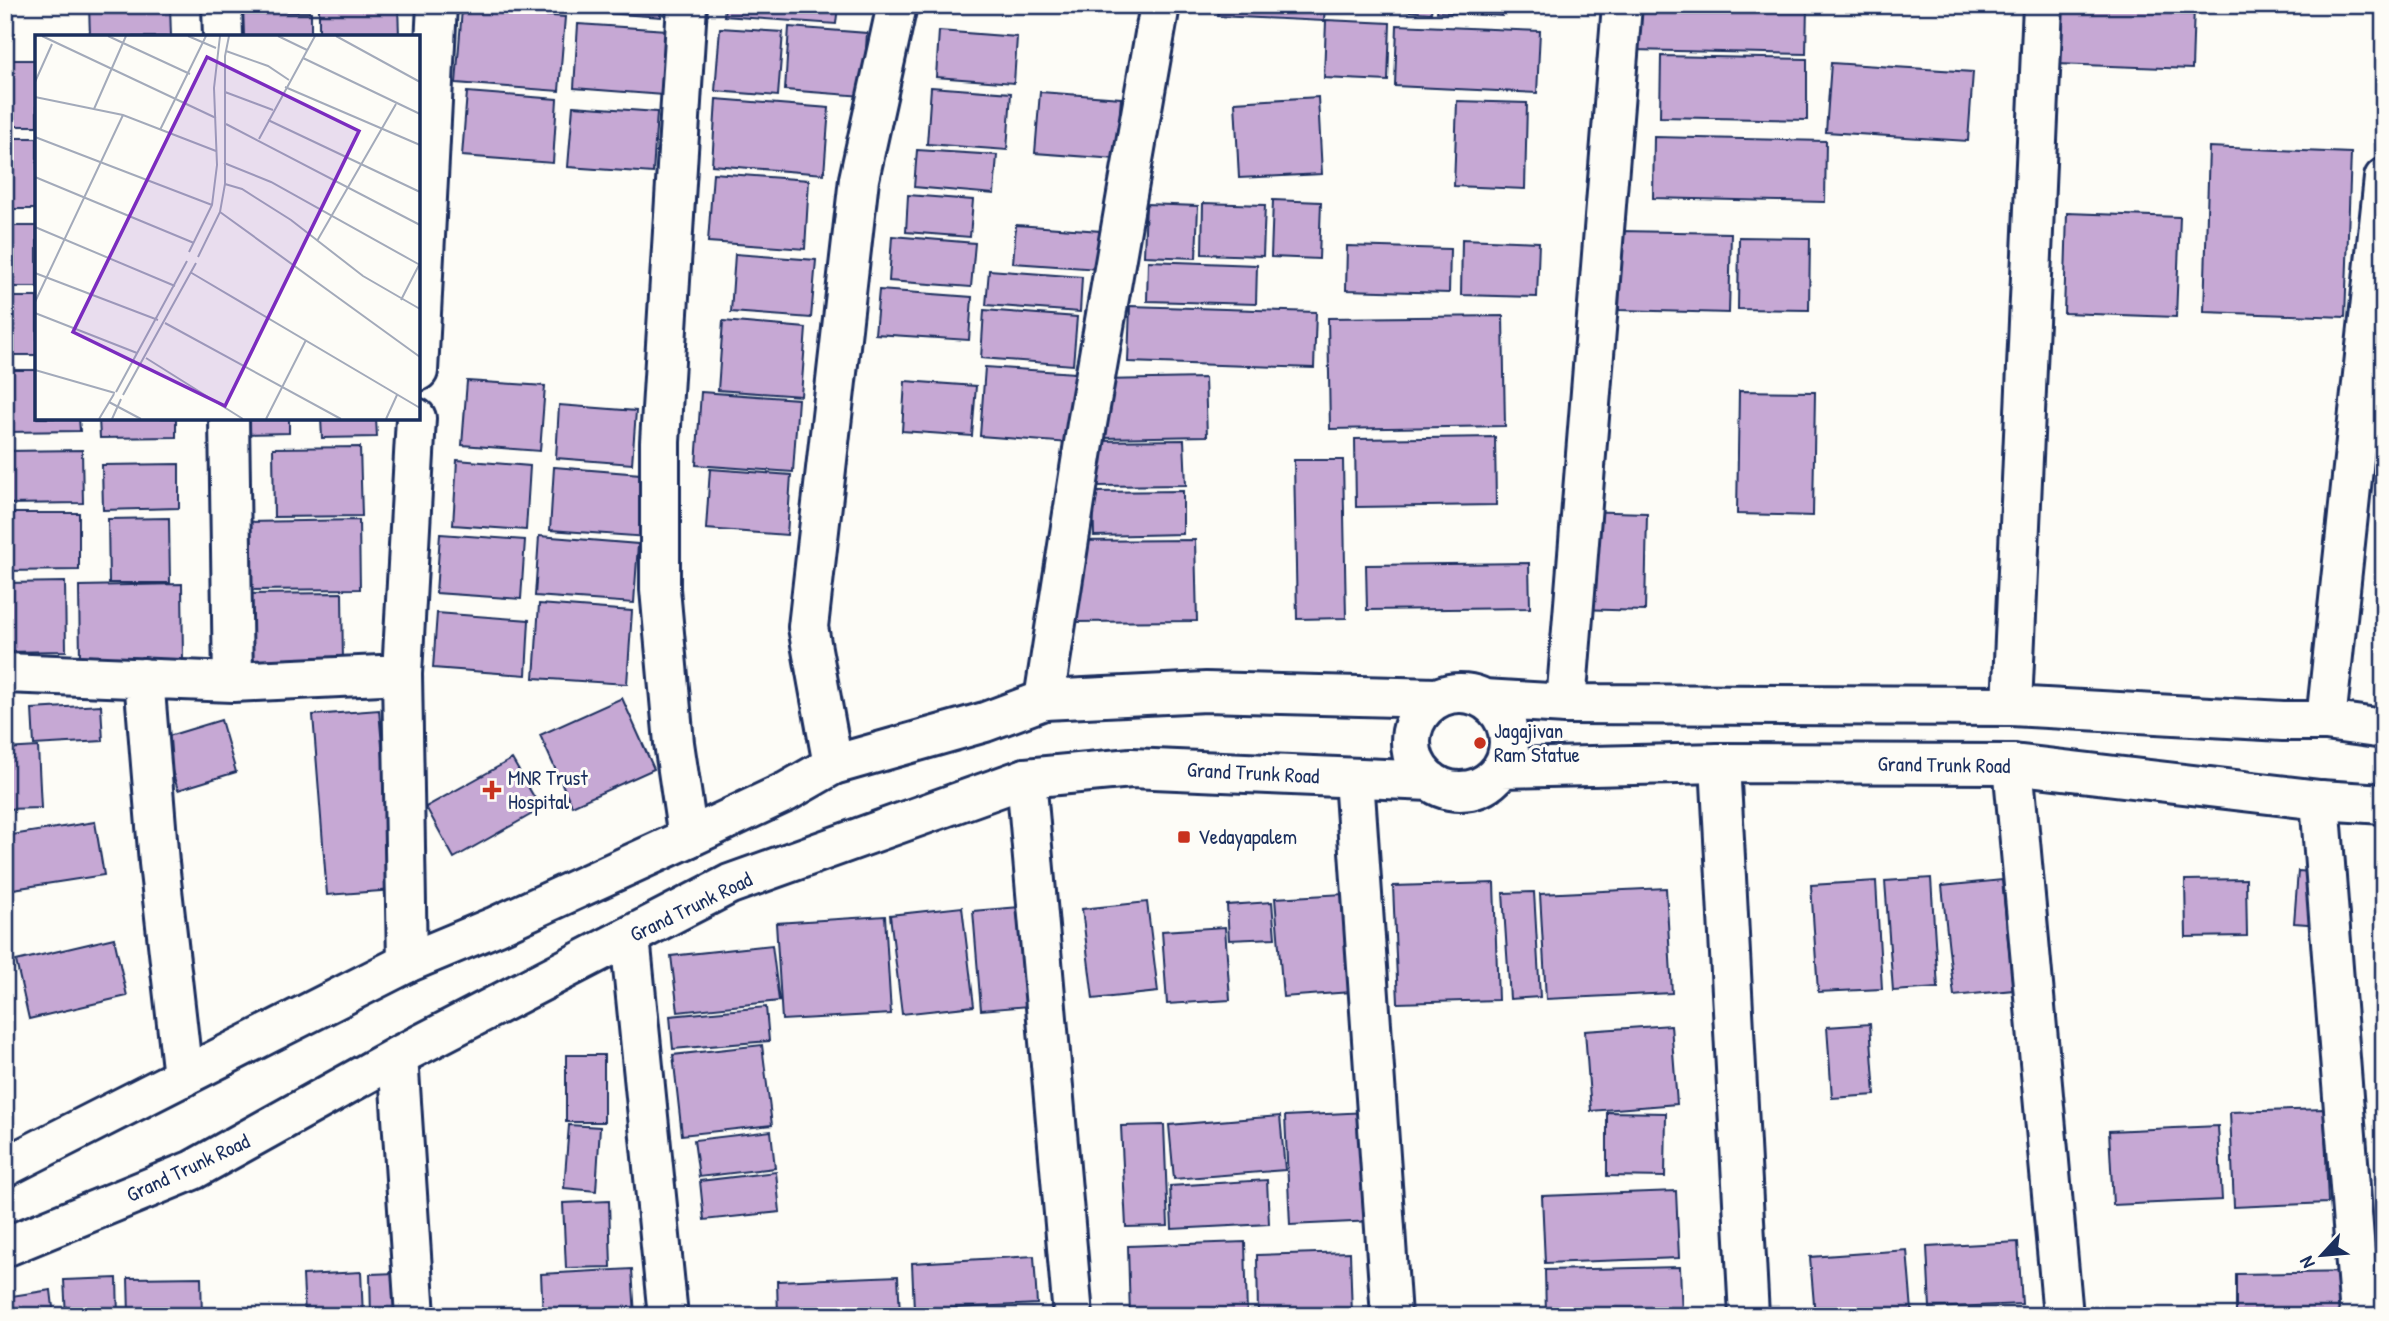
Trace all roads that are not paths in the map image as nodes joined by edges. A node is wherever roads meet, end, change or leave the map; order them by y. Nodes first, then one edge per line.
1 (222, 5) edge
2 (438, 5) edge
3 (687, 5) edge
4 (897, 5) edge
5 (1160, 5) edge
6 (1622, 5) edge
7 (2043, 5) edge
8 (223, 35) edge
9 (2384, 178) edge
10 (420, 334) edge
11 (229, 420) edge
12 (416, 420) edge
13 (5, 673) edge
14 (402, 674) junction
15 (144, 678) junction
16 (233, 682) junction
17 (1437, 698) junction
18 (1484, 699) junction
19 (1044, 700) junction
20 (1566, 704) junction
21 (2012, 706) junction
22 (2326, 721) junction
23 (2384, 729) edge
24 (1720, 763) junction
25 (2013, 764) junction
26 (833, 765) junction
27 (1502, 768) junction
28 (1026, 778) junction
29 (1354, 778) junction
30 (1431, 781) junction
31 (2320, 800) junction
32 (2384, 804) edge
33 (688, 838) junction
34 (630, 937) junction
35 (407, 963) junction
36 (398, 1056) junction
37 (183, 1077) junction
38 (5, 1167) edge
39 (5, 1247) edge
40 (415, 1316) edge
41 (668, 1316) edge
42 (1073, 1316) edge
43 (1391, 1316) edge
44 (1749, 1316) edge
45 (2063, 1316) edge
46 (2360, 1316) edge

1 - 8 street
2 - 10 street
3 - 33 street
4 - 26 street
5 - 19 street
6 - 20 street
7 - 21 street
9 - 22 street
11 - 16 street
12 - 14 street
13 - 15 street
14 - 16 street
14 - 35 street
15 - 16 street
15 - 37 street
17 - 18 street
17 - 19 street
17 - 30 street
18 - 20 street
18 - 27 street
19 - 26 street
20 - 21 street
21 - 22 street
22 - 23 street
24 - 25 street, Grand Trunk Road
24 - 27 street, Grand Trunk Road
24 - 44 street
25 - 31 street, Grand Trunk Road
25 - 45 street
26 - 33 street
27 - 30 street
28 - 29 street, Grand Trunk Road
28 - 34 street, Grand Trunk Road
28 - 42 street
29 - 30 street, Grand Trunk Road
29 - 43 street
31 - 32 street, Grand Trunk Road
31 - 46 street
33 - 35 street
34 - 36 street, Grand Trunk Road
34 - 41 street
35 - 37 street
36 - 39 street, Grand Trunk Road
36 - 40 street
37 - 38 street

